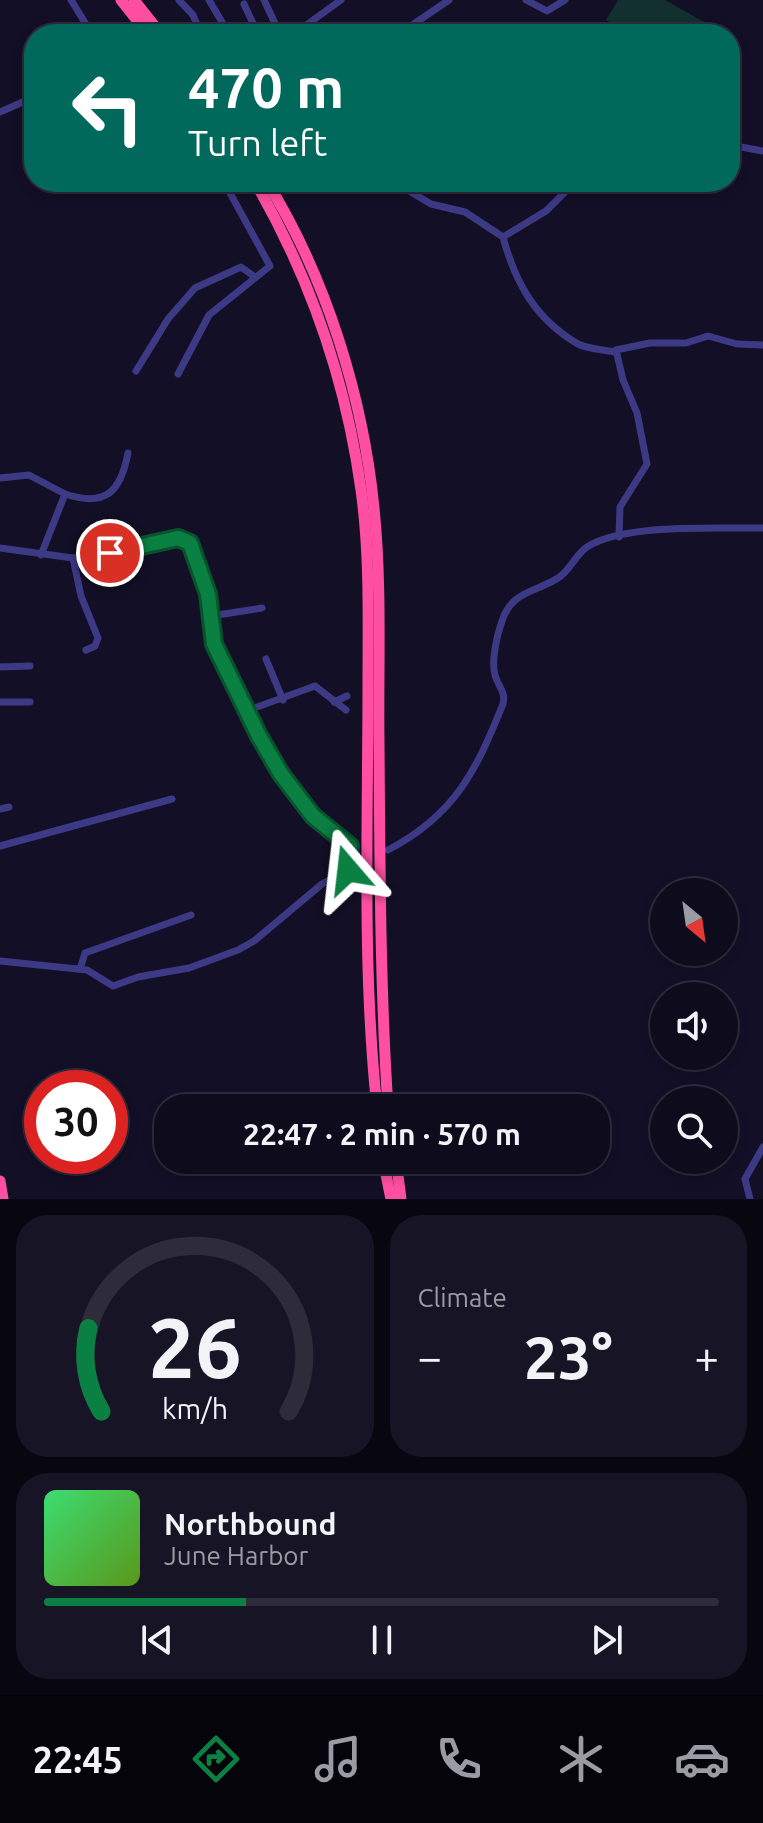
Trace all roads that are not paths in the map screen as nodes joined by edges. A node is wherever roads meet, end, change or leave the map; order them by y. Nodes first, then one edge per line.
1 (71, 0) edge
2 (121, 0) edge
3 (134, 0) edge
4 (179, 0) edge
5 (209, 0) edge
6 (264, 0) edge
7 (341, 0) edge
8 (449, 0) edge
9 (526, 0) edge
10 (565, 0) edge
11 (244, 4) dead end
12 (86, 24) edge
13 (140, 24) edge
14 (153, 24) edge
15 (197, 24) edge
16 (223, 24) edge
17 (253, 24) edge
18 (275, 24) edge
19 (308, 24) edge
20 (414, 24) edge
21 (24, 101) edge
22 (0, 112) edge
23 (740, 147) edge
24 (763, 151) edge
25 (230, 192) edge
26 (261, 192) edge
27 (272, 192) edge
28 (565, 192) edge
29 (408, 193) edge
30 (503, 237) junction
31 (255, 277) junction
32 (763, 345) edge
33 (615, 352) junction
34 (136, 371) dead end
35 (178, 374) dead end
36 (128, 453) dead end
37 (0, 478) edge
38 (65, 494) junction
39 (763, 528) edge
40 (619, 537) junction
41 (0, 548) edge
42 (41, 555) junction
43 (73, 558) junction
44 (262, 608) dead end
45 (211, 616) junction
46 (86, 650) dead end
47 (266, 659) dead end
48 (30, 666) dead end
49 (0, 667) edge
50 (347, 696) dead end
51 (283, 700) junction
52 (0, 702) edge
53 (30, 702) dead end
54 (334, 702) junction
55 (346, 710) dead end
56 (246, 711) junction
57 (172, 799) dead end
58 (9, 807) dead end
59 (0, 809) edge
60 (0, 846) edge
61 (388, 850) dead end
62 (360, 864) dead end
63 (348, 870) junction
64 (191, 915) dead end
65 (0, 961) edge
66 (80, 969) junction
67 (376, 1094) edge
68 (387, 1094) edge
69 (763, 1147) edge
70 (386, 1174) edge
71 (398, 1174) edge
72 (0, 1181) edge
73 (3, 1199) edge
74 (391, 1199) edge
75 (401, 1199) edge
76 (750, 1199) edge

1 - 12 street
2 - 13 highway
3 - 14 highway
4 - 15 street
5 - 16 street
6 - 18 street
7 - 19 street
8 - 20 street
9 - 10 street
11 - 17 street
21 - 22 street
23 - 24 street
25 - 31 street
26 - 67 highway
27 - 68 highway
28 - 30 street
29 - 30 street
30 - 33 street
31 - 34 street
31 - 35 street
32 - 33 street
33 - 40 street
36 - 38 street
37 - 38 street
38 - 42 street
39 - 40 street
40 - 61 street
41 - 42 street
42 - 43 street
43 - 45 street
43 - 46 street
44 - 45 street
45 - 56 street
47 - 51 street
48 - 49 street
50 - 54 street
51 - 54 street
51 - 56 street
52 - 53 street
54 - 55 street
56 - 63 street
57 - 60 street
58 - 59 street
62 - 63 street
63 - 66 street
64 - 66 street
65 - 66 street
69 - 76 street
70 - 74 highway
71 - 75 highway
72 - 73 highway

